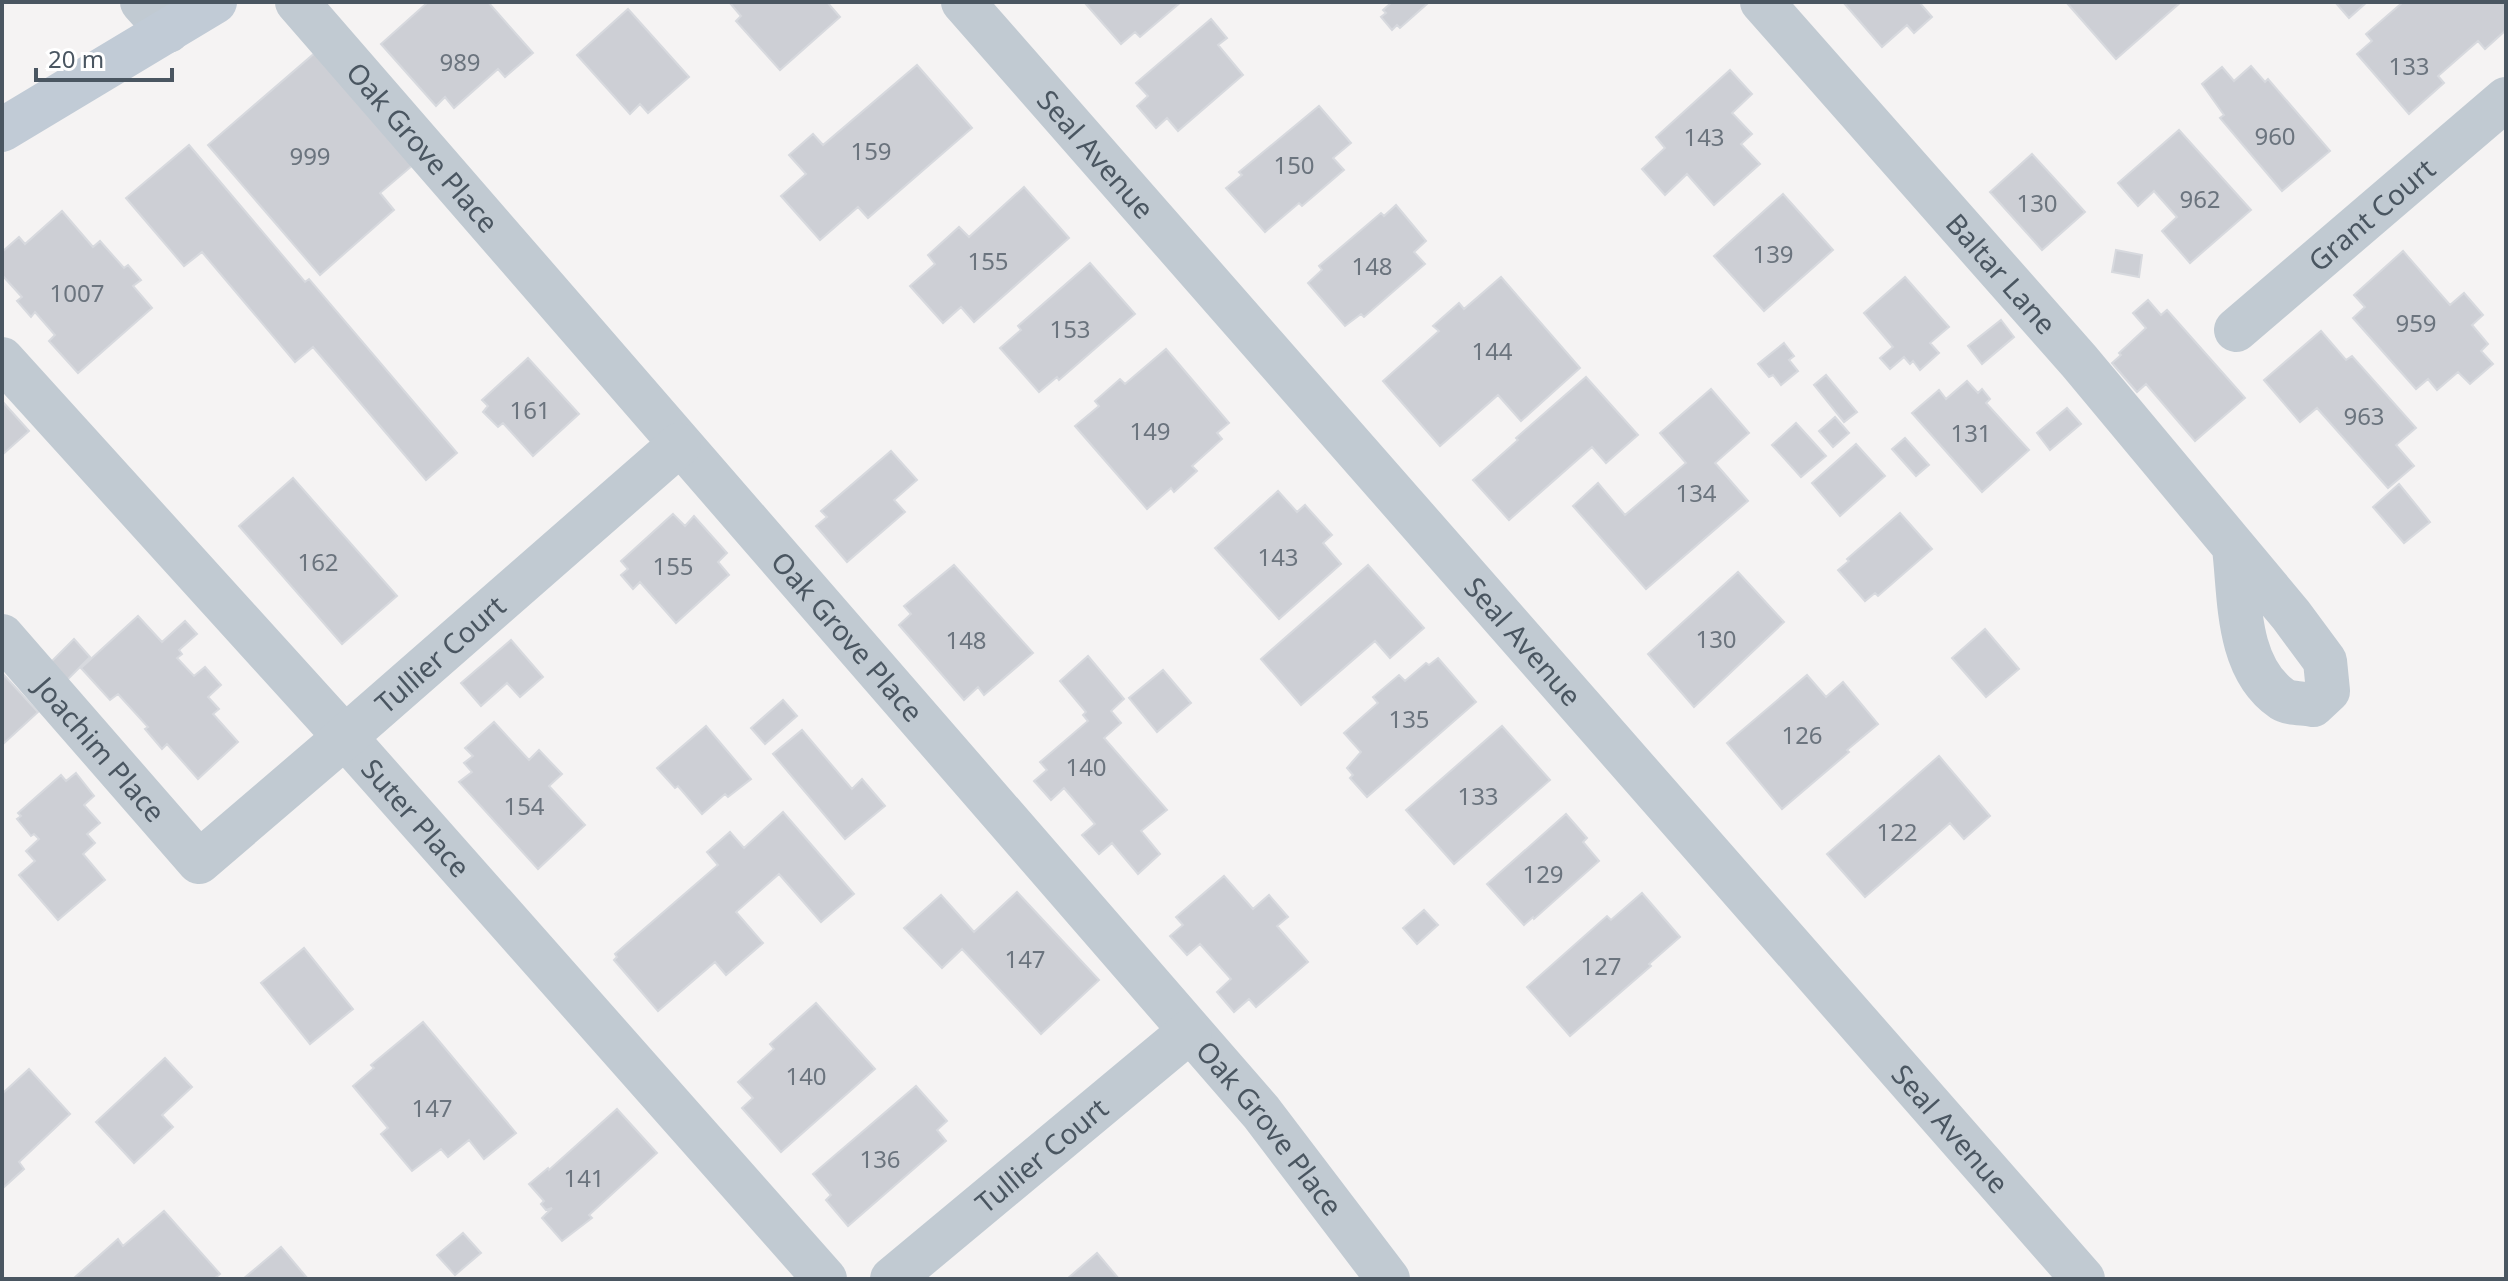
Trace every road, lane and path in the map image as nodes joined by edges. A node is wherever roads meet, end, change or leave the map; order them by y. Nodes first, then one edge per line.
1 (215, 2) edge
2 (297, 2) edge
3 (963, 2) edge
4 (1762, 2) edge
5 (155, 16) edge
6 (2506, 99) edge
7 (2, 130) edge
8 (2236, 330) dead end
9 (2, 359) edge
10 (679, 445) junction
11 (2234, 548) dead end
12 (2, 636) edge
13 (345, 737) junction
14 (199, 862) joint
15 (1190, 1031) junction
16 (825, 1279) edge
17 (892, 1279) edge
18 (1388, 1279) edge
19 (2083, 1279) edge

1 - 5 main road
2 - 10 street, Oak Grove Place
3 - 19 street, Seal Avenue
4 - 11 street, Baltar Lane
5 - 7 main road
6 - 8 street, Grant Court
9 - 13 street, Suter Place
10 - 13 street, Tullier Court
10 - 15 street, Oak Grove Place
12 - 14 street, Joachim Place
13 - 14 street, Tullier Court
13 - 16 street, Suter Place
15 - 17 street, Tullier Court
15 - 18 street, Oak Grove Place

